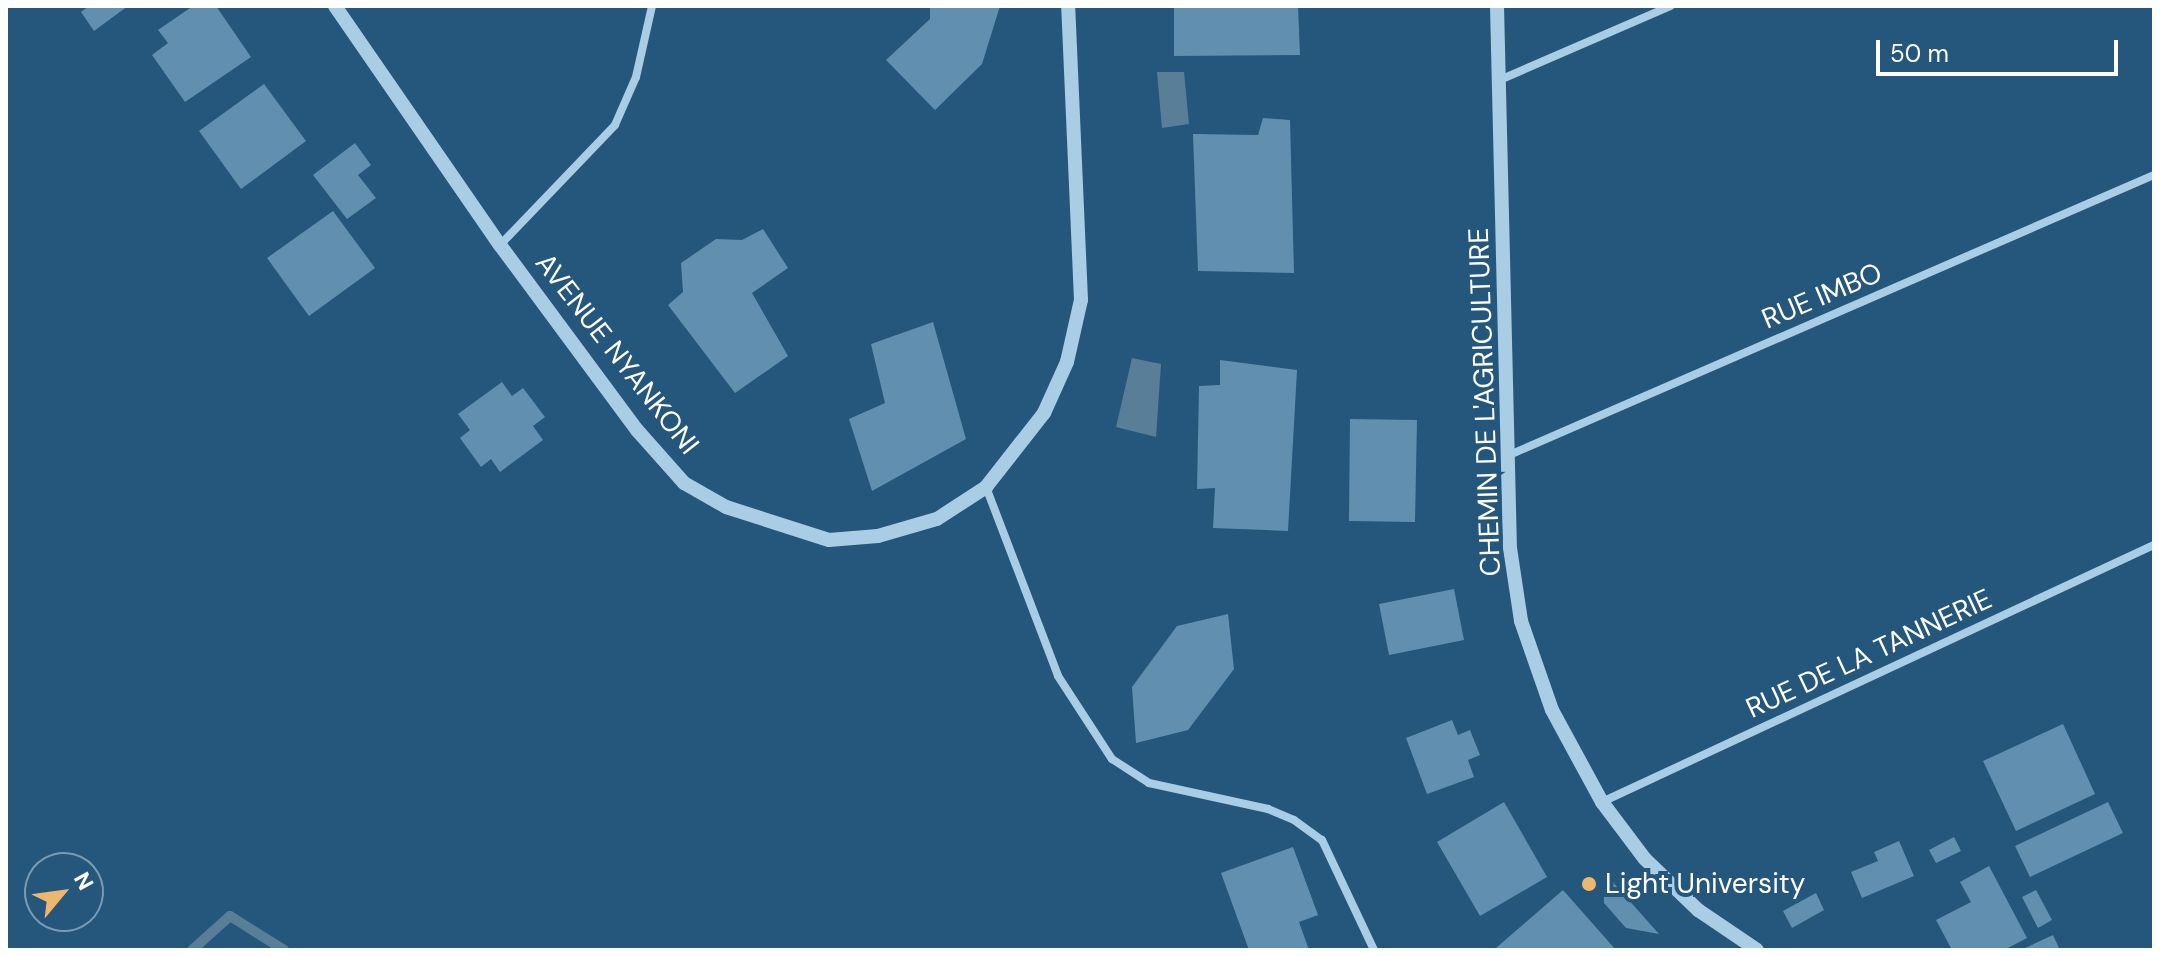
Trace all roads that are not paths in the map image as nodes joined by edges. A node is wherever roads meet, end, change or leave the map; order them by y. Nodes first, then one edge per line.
1 (335, 6) edge
2 (652, 6) edge
3 (1068, 6) edge
4 (1497, 6) edge
5 (1671, 6) edge
6 (1502, 79) junction
7 (2154, 175) edge
8 (500, 245) junction
9 (1507, 456) junction
10 (986, 487) junction
11 (2154, 545) edge
12 (1602, 802) junction
13 (1374, 950) edge
14 (1757, 950) edge

1 - 8 street, AVENUE NYANKONI
2 - 8 street
3 - 10 street, AVENUE NYANKONI
4 - 6 street, CHEMIN DE L'AGRICULTURE
5 - 6 street
6 - 9 street, CHEMIN DE L'AGRICULTURE
7 - 9 street, RUE IMBO
8 - 10 street, AVENUE NYANKONI
9 - 12 street, CHEMIN DE L'AGRICULTURE
10 - 13 street
11 - 12 street, RUE DE LA TANNERIE
12 - 14 street, CHEMIN DE L'AGRICULTURE

